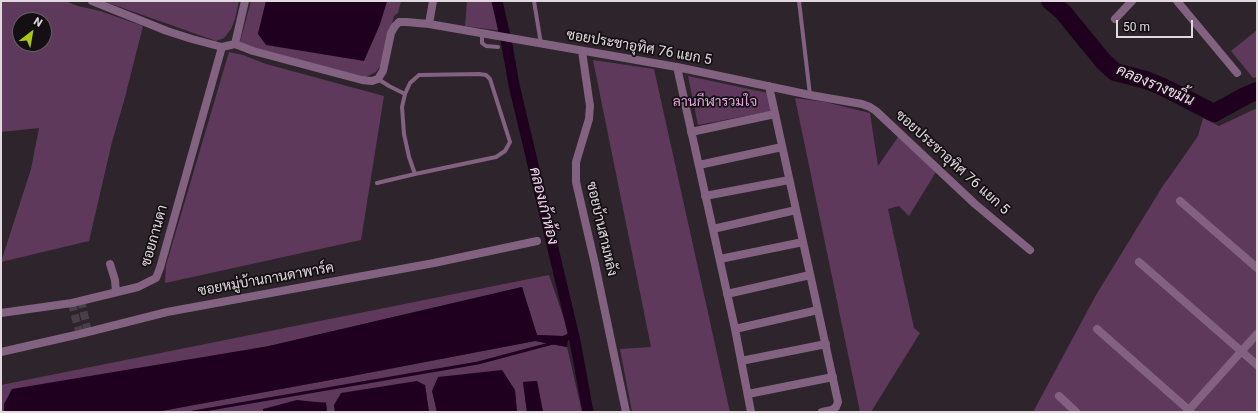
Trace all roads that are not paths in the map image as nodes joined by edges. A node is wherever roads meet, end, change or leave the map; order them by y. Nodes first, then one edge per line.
1 (92, 1) edge
2 (246, 1) edge
3 (433, 1) edge
4 (534, 1) edge
5 (799, 1) edge
6 (1132, 1) edge
7 (1177, 1) edge
8 (1115, 19) dead end
9 (429, 24) junction
10 (482, 33) junction
11 (235, 44) junction
12 (541, 44) junction
13 (222, 47) junction
14 (498, 47) dead end
15 (582, 51) junction
16 (677, 67) junction
17 (1237, 73) dead end
18 (378, 79) junction
19 (769, 86) junction
20 (405, 94) junction
21 (810, 94) junction
22 (774, 114) junction
23 (691, 132) junction
24 (782, 147) junction
25 (698, 165) junction
26 (415, 174) junction
27 (789, 180) junction
28 (377, 183) dead end
29 (705, 196) junction
30 (1180, 201) dead end
31 (796, 210) junction
32 (713, 229) junction
33 (537, 241) dead end
34 (803, 242) junction
35 (1030, 250) dead end
36 (720, 259) junction
37 (1139, 262) dead end
38 (110, 264) dead end
39 (1257, 268) edge
40 (810, 275) junction
41 (116, 292) junction
42 (727, 294) junction
43 (818, 310) junction
44 (1, 313) edge
45 (1098, 328) dead end
46 (735, 329) junction
47 (1257, 334) edge
48 (826, 344) junction
49 (1, 352) edge
50 (1241, 352) junction
51 (741, 361) junction
52 (1257, 365) edge
53 (833, 377) junction
54 (748, 394) junction
55 (1059, 396) dead end
56 (1189, 411) edge
57 (626, 412) edge
58 (751, 412) edge
59 (822, 412) edge
60 (1076, 412) edge

1 - 13 street
2 - 11 street
3 - 9 street
4 - 12 lane
5 - 21 lane
6 - 8 street
7 - 17 street
9 - 10 street, ซอยประชาอุทิศ 76 แยก 5
9 - 18 street, ซอยประชาอุทิศ 76 แยก 5
10 - 12 street, ซอยประชาอุทิศ 76 แยก 5
10 - 14 lane
11 - 13 street
11 - 18 street
12 - 15 street, ซอยประชาอุทิศ 76 แยก 5
13 - 41 street, ซอยกานดา
15 - 16 street, ซอยประชาอุทิศ 76 แยก 5
15 - 57 street, ซอยบ้านสามหลัง
16 - 19 street, ซอยประชาอุทิศ 76 แยก 5
16 - 23 street
18 - 20 lane
19 - 21 street, ซอยประชาอุทิศ 76 แยก 5
19 - 22 street
20 - 26 lane
20 - 26 lane
21 - 35 street, ซอยประชาอุทิศ 76 แยก 5
22 - 23 street
22 - 24 street
23 - 25 street
24 - 25 street
24 - 27 street
25 - 29 street
26 - 28 lane
27 - 29 street
27 - 31 street
29 - 32 street
30 - 39 street
31 - 32 street
31 - 34 street
32 - 36 street
33 - 49 street, ซอยหมู่บ้านกานดาพาร์ค
34 - 36 street
34 - 40 street
36 - 42 street
37 - 50 street
38 - 41 street
40 - 42 street
40 - 43 street
41 - 44 street, ซอยกานดา
42 - 46 street
43 - 46 street
43 - 48 street
45 - 56 street
46 - 51 street
47 - 50 street
48 - 51 street
48 - 53 street
50 - 52 street
50 - 56 street
51 - 54 street
53 - 54 street
53 - 59 street
54 - 58 street
55 - 60 street

